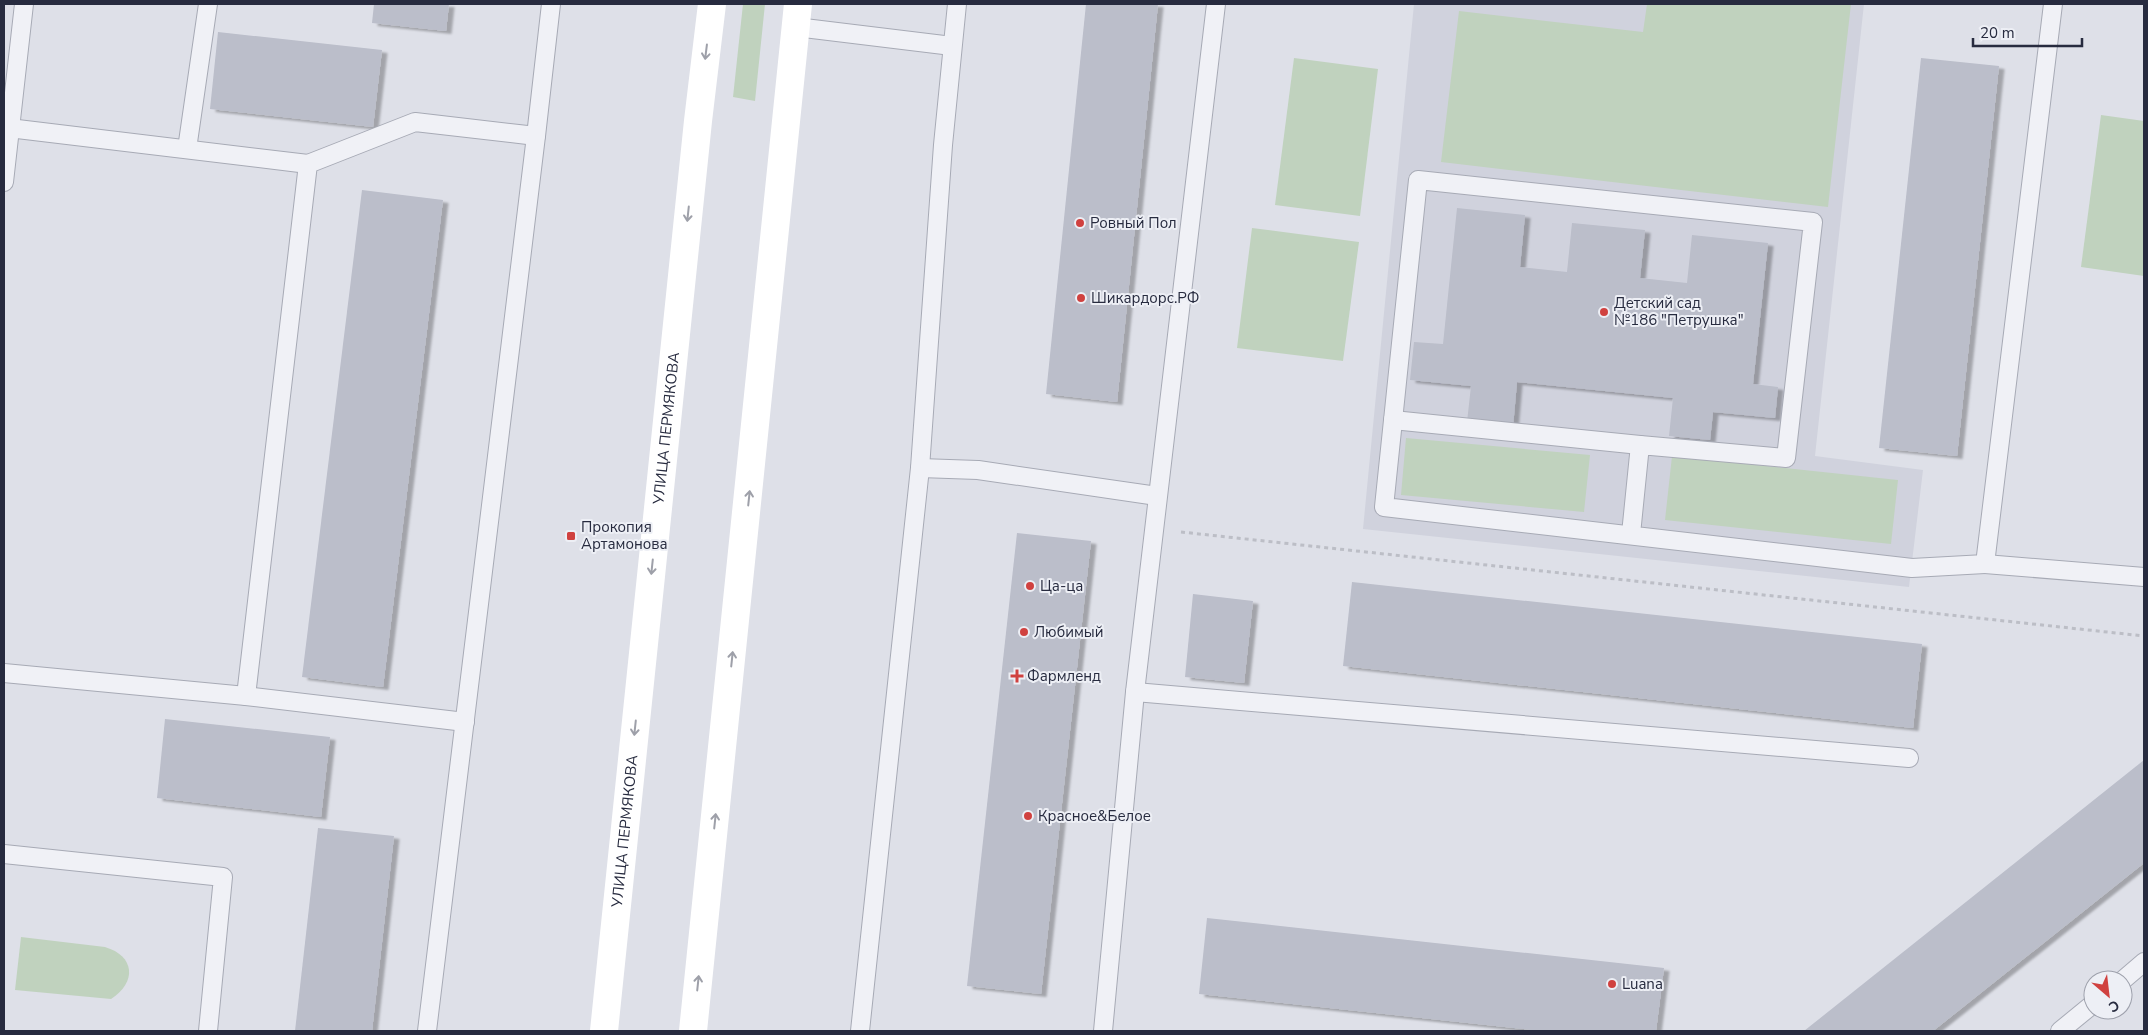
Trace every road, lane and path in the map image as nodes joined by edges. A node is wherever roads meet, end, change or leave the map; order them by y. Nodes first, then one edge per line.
1 (24, 4) edge
2 (208, 4) edge
3 (551, 4) edge
4 (712, 4) edge
5 (957, 4) edge
6 (1216, 4) edge
7 (2053, 4) edge
8 (797, 15) edge
9 (952, 46) junction
10 (10, 128) junction
11 (536, 136) junction
12 (187, 148) junction
13 (308, 164) junction
14 (4, 182) edge
15 (1393, 420) junction
16 (1640, 445) junction
17 (920, 468) junction
18 (1156, 496) junction
19 (1153, 529) junction
20 (1631, 534) junction
21 (1984, 564) junction
22 (2144, 577) edge
23 (2144, 636) edge
24 (4, 673) edge
25 (1135, 692) junction
26 (246, 696) junction
27 (465, 722) junction
28 (1909, 758) dead end
29 (4, 854) edge
30 (2144, 962) edge
31 (2133, 971) edge
32 (2083, 1012) edge
33 (208, 1031) edge
34 (426, 1031) edge
35 (604, 1031) edge
36 (693, 1031) edge
37 (860, 1031) edge
38 (1103, 1031) edge
39 (2060, 1031) edge

1 - 10 lane
2 - 12 lane
3 - 11 lane
4 -> 35 main road, УЛИЦА ПЕРМЯКОВА
5 - 9 lane
6 - 18 lane
7 - 21 lane
8 - 9 lane
36 -> 8 main road
9 - 17 lane
10 - 12 lane
10 - 14 lane
11 - 13 lane
11 - 27 lane
12 - 13 lane
13 - 26 lane
15 - 16 lane
15 - 16 lane
15 - 20 lane
16 - 20 lane
17 - 18 lane
17 - 37 lane
18 - 19 lane
19 - 23 path
19 - 25 lane
20 - 21 lane
21 - 22 lane
24 - 26 lane
25 - 28 lane
25 - 38 lane
26 - 27 lane
27 - 34 lane
29 - 33 lane
30 - 31 lane
32 - 39 lane

